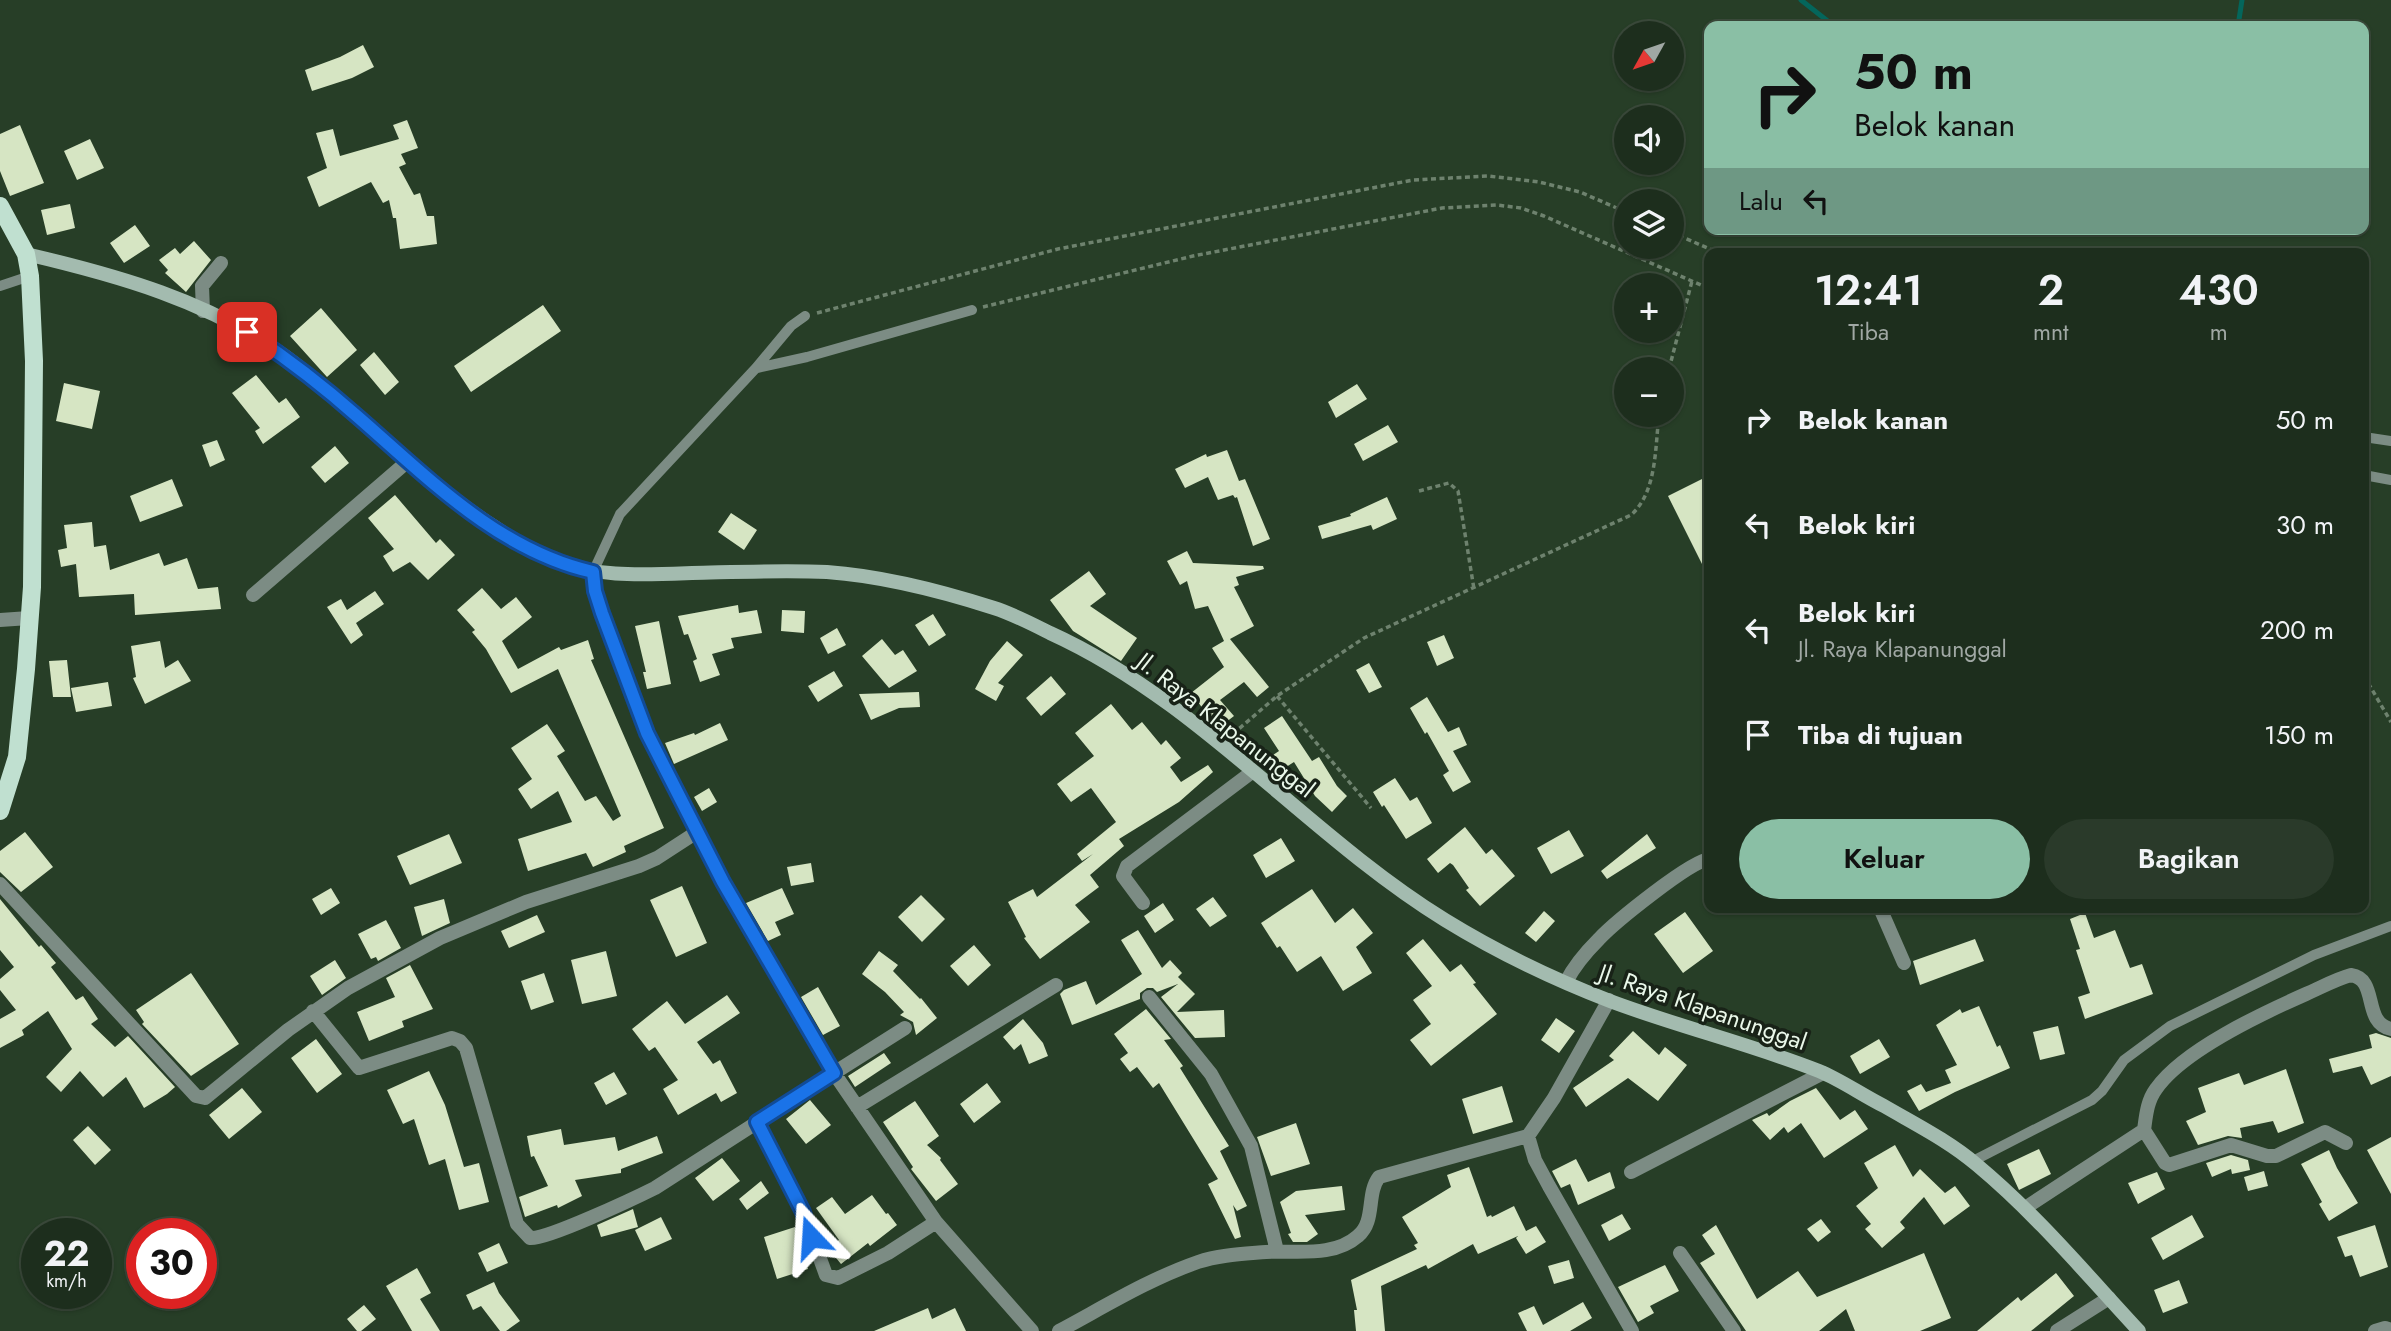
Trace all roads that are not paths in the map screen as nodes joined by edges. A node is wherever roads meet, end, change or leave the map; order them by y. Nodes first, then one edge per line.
1 (0, 206) edge
2 (26, 254) junction
3 (220, 263) dead end
4 (30, 276) junction
5 (0, 286) edge
6 (972, 310) road end
7 (203, 311) junction
8 (805, 316) road end
9 (756, 368) junction
10 (2369, 438) edge
11 (2391, 441) edge
12 (408, 461) junction
13 (2369, 476) edge
14 (2391, 481) edge
15 (593, 572) junction
16 (253, 595) dead end
17 (29, 618) junction
18 (0, 620) edge
19 (1252, 772) junction
20 (0, 811) edge
21 (696, 832) junction
22 (1704, 861) edge
23 (0, 884) edge
24 (1143, 902) dead end
25 (1882, 913) edge
26 (2391, 926) edge
27 (1905, 962) dead end
28 (1566, 982) junction
29 (1056, 985) dead end
30 (1149, 997) dead end
31 (1609, 1000) junction
32 (313, 1011) junction
33 (905, 1028) dead end
34 (2391, 1029) edge
35 (834, 1073) junction
36 (1823, 1073) junction
37 (857, 1107) junction
38 (757, 1122) junction
39 (2144, 1130) junction
40 (1528, 1136) junction
41 (2346, 1143) dead end
42 (1973, 1161) junction
43 (1631, 1172) dead end
44 (2025, 1208) junction
45 (936, 1222) junction
46 (1277, 1251) junction
47 (1680, 1253) dead end
48 (2109, 1298) junction
49 (2391, 1330) edge
50 (1032, 1331) edge
51 (1059, 1331) edge
52 (1632, 1331) edge
53 (1734, 1331) edge
54 (2057, 1331) edge
55 (2139, 1331) edge
56 (2375, 1331) edge

1 - 2 main road
2 - 4 main road
2 - 7 street, Jl. Raya Klapanunggal
3 - 7 street
4 - 5 lane
4 - 17 main road
6 - 9 lane
7 - 12 street, Jl. Raya Klapanunggal
8 - 9 lane
9 - 15 lane
10 - 11 lane
12 - 15 street, Jl. Raya Klapanunggal
12 - 16 street
13 - 14 lane
15 - 19 street, Jl. Raya Klapanunggal
15 - 21 street
17 - 18 street
17 - 20 main road
19 - 24 street
19 - 28 street, Jl. Raya Klapanunggal
21 - 32 street
21 - 35 street
22 - 28 street
23 - 32 street
25 - 27 street
26 - 42 lane
28 - 31 street, Jl. Raya Klapanunggal
29 - 37 street
30 - 46 street
31 - 36 street, Jl. Raya Klapanunggal
31 - 40 street
32 - 38 street
33 - 35 street
34 - 39 street
35 - 37 street
35 - 38 street
36 - 42 street, Jl. Raya Klapanunggal
36 - 43 street
37 - 45 street
38 - 45 street
39 - 41 street
39 - 44 street
40 - 46 street
40 - 52 street
42 - 44 street, Jl. Raya Klapanunggal
44 - 48 street, Jl. Raya Klapanunggal
45 - 50 street
46 - 51 street
47 - 53 street
48 - 54 street
48 - 55 street, Jl. Raya Klapanunggal
49 - 56 street

